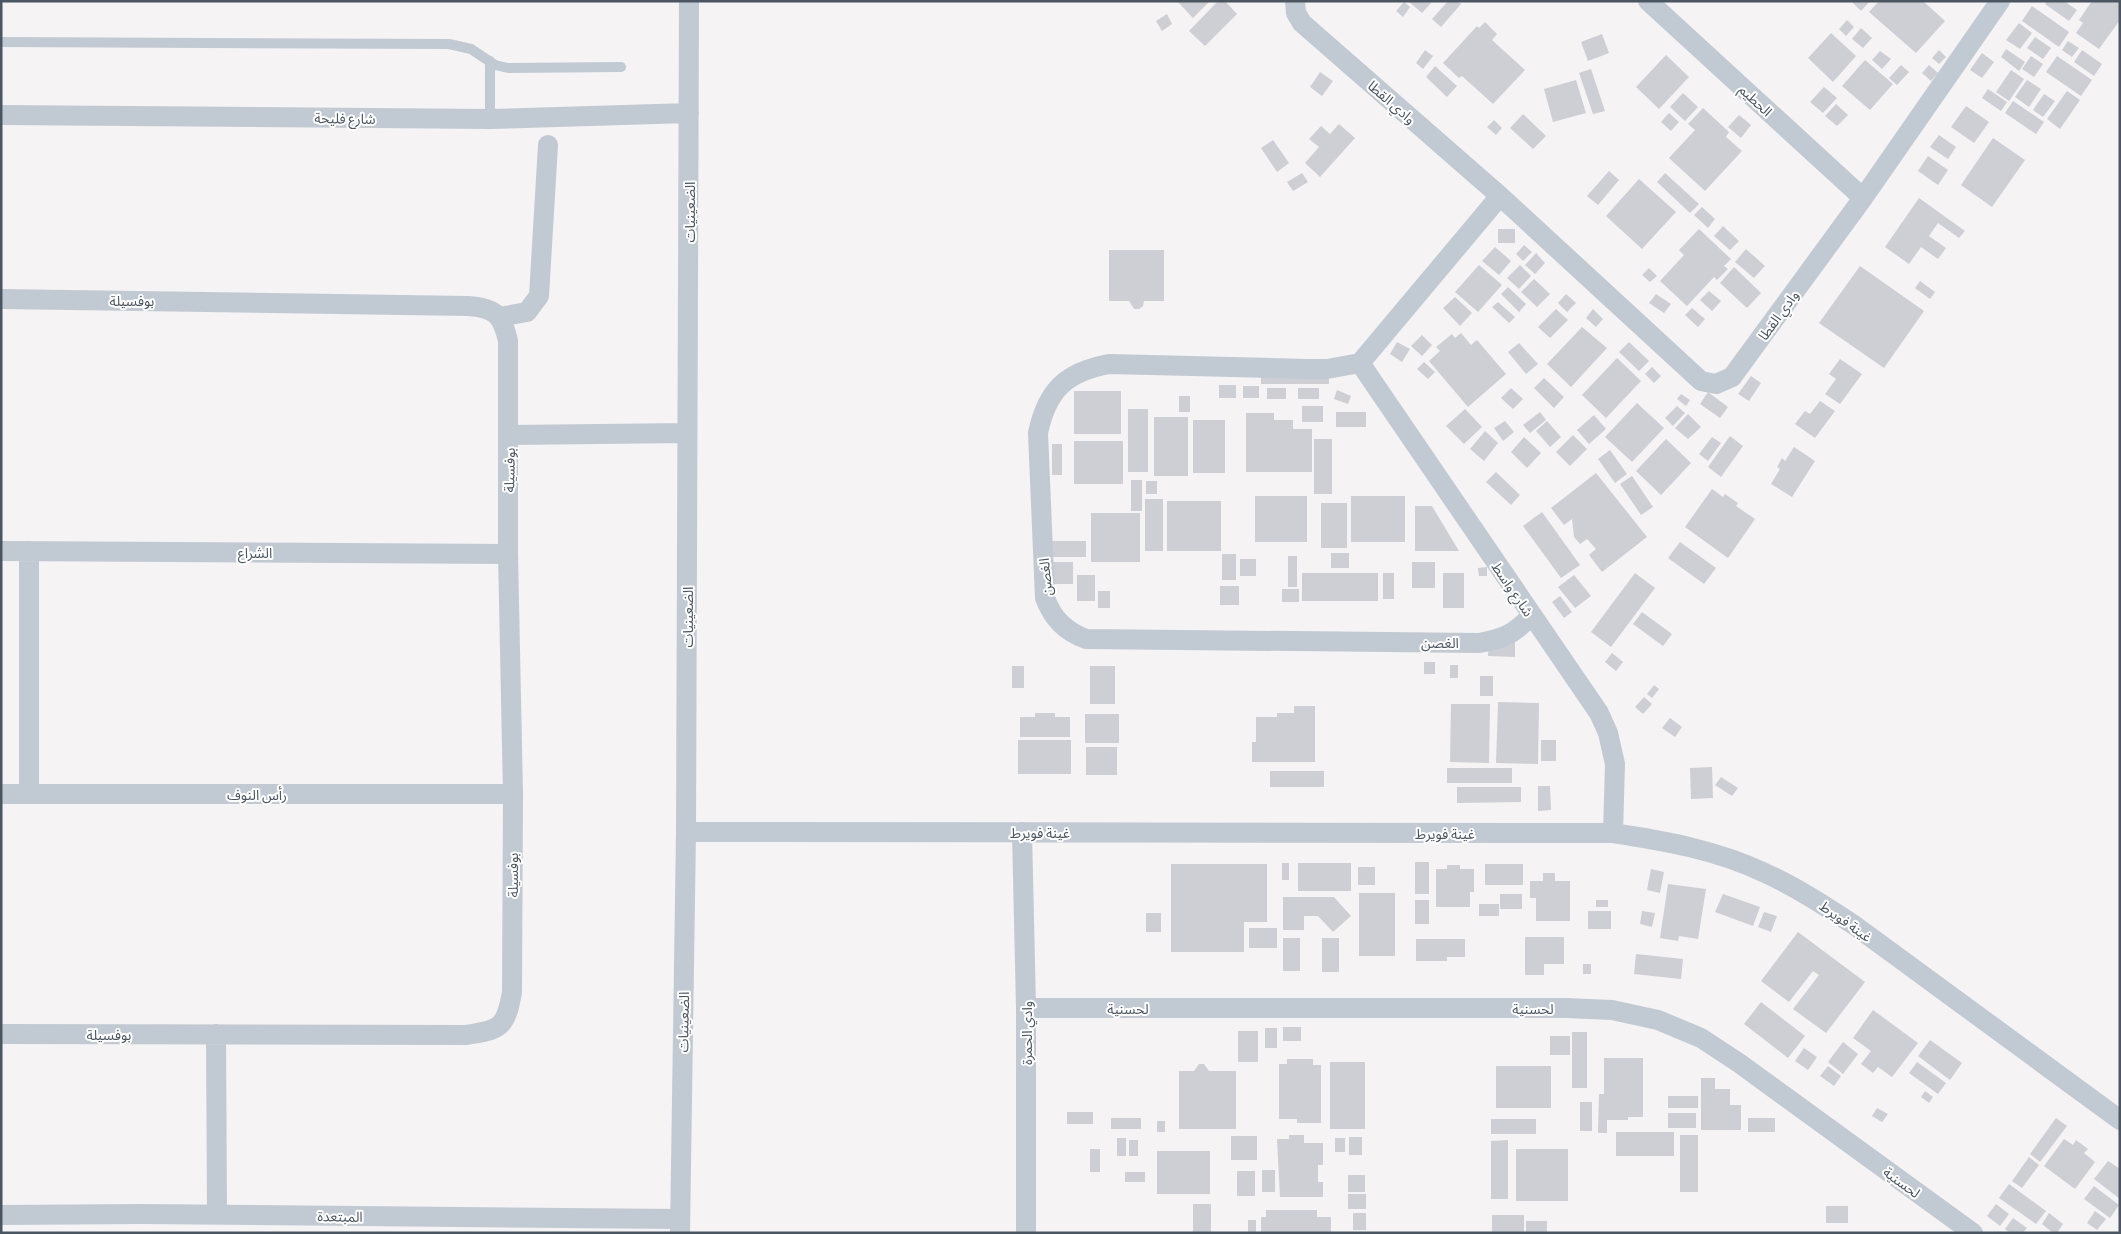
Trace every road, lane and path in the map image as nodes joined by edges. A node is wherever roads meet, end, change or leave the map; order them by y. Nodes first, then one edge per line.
1 (689, 1) edge
2 (1295, 1) edge
3 (2000, 1) edge
4 (1658, 4) edge
5 (1, 42) edge
6 (490, 61) junction
7 (621, 67) dead end
8 (689, 113) junction
9 (1, 115) edge
10 (490, 120) junction
11 (548, 145) dead end
12 (1500, 196) junction
13 (1863, 198) junction
14 (1, 299) edge
15 (499, 317) junction
16 (1360, 363) junction
17 (688, 433) junction
18 (510, 435) junction
19 (1, 551) edge
20 (29, 551) junction
21 (508, 554) junction
22 (1531, 616) junction
23 (1, 794) edge
24 (29, 794) junction
25 (513, 794) junction
26 (686, 832) junction
27 (1022, 832) junction
28 (1614, 833) junction
29 (1026, 1008) junction
30 (1, 1034) edge
31 (216, 1034) junction
32 (2120, 1120) edge
33 (217, 1214) junction
34 (1, 1215) edge
35 (680, 1226) edge
36 (1026, 1233) edge
37 (1973, 1233) edge

1 - 8 street, الضعينيات
2 - 12 street, وادي القطا
3 - 13 street, وادي القطا
4 - 13 street, الحطيم
5 - 6 lane
6 - 7 lane
6 - 10 lane
8 - 10 street, شارع فليحة
8 - 17 street, الضعينيات
9 - 10 street, شارع فليحة
11 - 15 street
12 - 13 street, وادي القطا
12 - 16 street
14 - 15 street, بوفسيلة
15 - 18 street, بوفسيلة
16 - 22 street, شارع واسط
16 - 22 street, الغصن
17 - 18 street, بوفسيلة
17 - 26 street, الضعينيات
18 - 21 street, بوفسيلة
19 - 20 street, الشراع
20 - 21 street, الشراع
20 - 24 street
21 - 25 street, بوفسيلة
22 - 28 street, شارع واسط
23 - 24 street, رأس النوف
24 - 25 street, رأس النوف
25 - 31 street, بوفسيلة
26 - 27 street, غينة فويرط
26 - 35 street, الضعينيات
27 - 28 street, غينة فويرط
27 - 29 street, وادي الحمرة
28 - 32 street, غينة فويرط
29 - 36 street, وادي الحمرة
29 - 37 street, لحسنية
30 - 31 street, بوفسيلة
31 - 33 street
33 - 34 street, المبتعدة
33 - 35 street, المبتعدة

